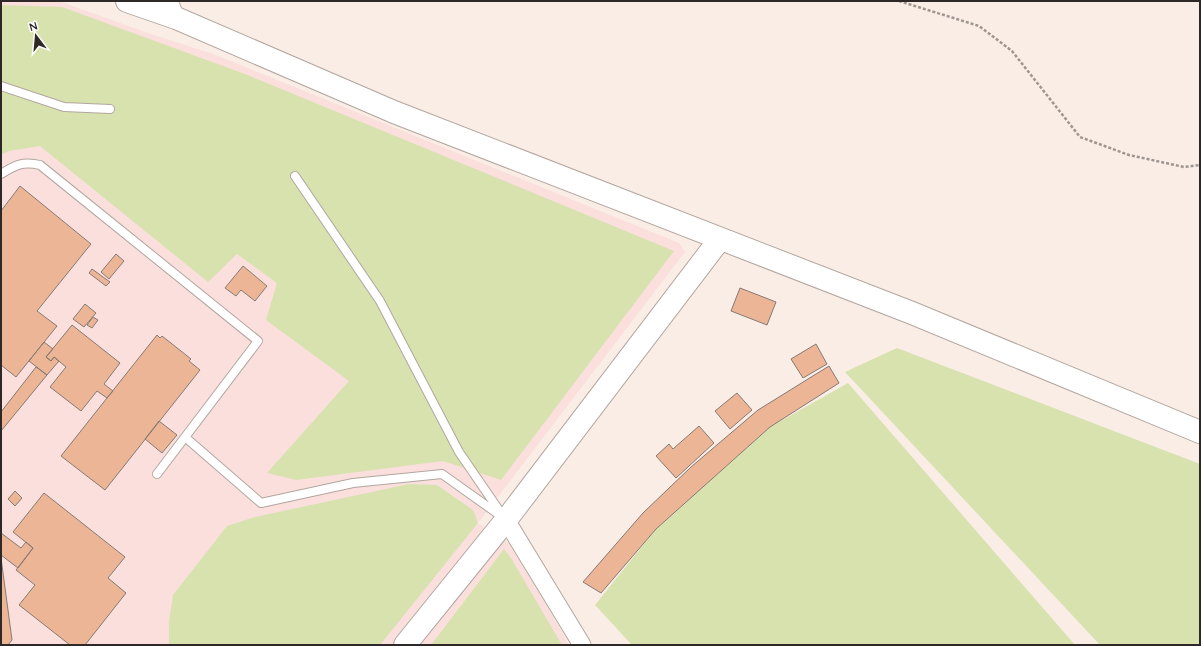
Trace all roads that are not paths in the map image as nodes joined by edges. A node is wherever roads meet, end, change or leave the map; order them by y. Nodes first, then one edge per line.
1 (127, 1) edge
2 (173, 10) edge
3 (1, 86) edge
4 (110, 109) dead end
5 (1, 174) edge
6 (295, 176) dead end
7 (720, 239) junction
8 (1200, 432) edge
9 (185, 437) junction
10 (157, 474) dead end
11 (506, 520) junction
12 (405, 645) edge
13 (582, 645) edge

1 - 2 street
2 - 7 street
3 - 4 lane
5 - 9 lane
6 - 11 lane
7 - 8 street
7 - 11 street
9 - 10 lane
9 - 11 lane
11 - 12 street
11 - 13 street

